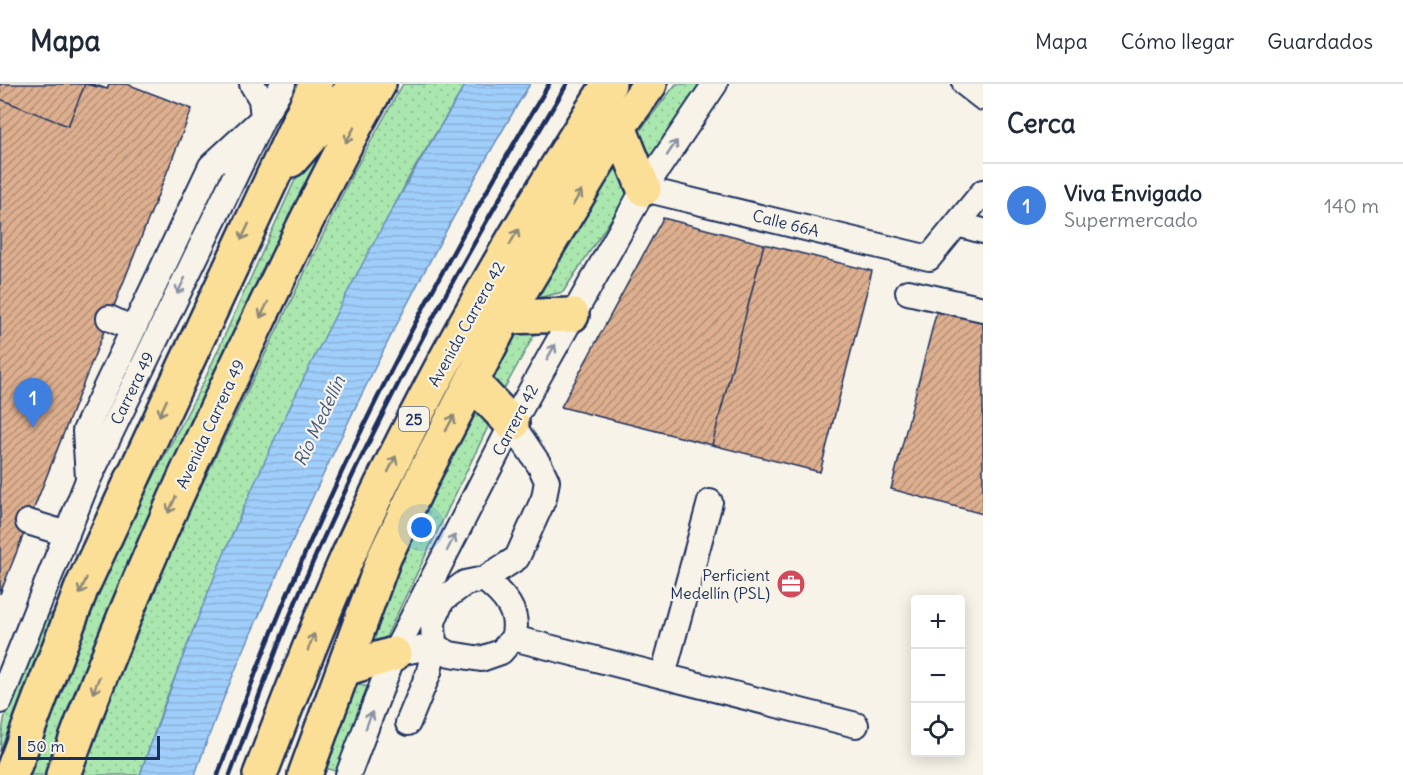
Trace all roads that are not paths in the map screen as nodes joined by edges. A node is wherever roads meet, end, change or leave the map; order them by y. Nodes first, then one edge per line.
1 (252, 84) edge
2 (283, 84) edge
3 (316, 84) edge
4 (357, 84) edge
5 (379, 84) edge
6 (609, 84) edge
7 (715, 84) edge
8 (965, 84) edge
9 (983, 98) edge
10 (636, 100) edge
11 (263, 118) junction
12 (644, 189) junction
13 (264, 191) junction
14 (983, 192) edge
15 (957, 224) junction
16 (983, 231) edge
17 (908, 292) dead end
18 (983, 309) edge
19 (572, 315) junction
20 (505, 317) junction
21 (106, 326) dead end
22 (130, 336) junction
23 (472, 381) junction
24 (512, 424) junction
25 (88, 480) junction
26 (710, 502) dead end
27 (28, 522) dead end
28 (67, 534) junction
29 (384, 558) junction
30 (484, 579) junction
31 (513, 638) junction
32 (434, 646) junction
33 (394, 654) junction
34 (10, 655) edge
35 (344, 669) junction
36 (663, 675) junction
37 (0, 701) edge
38 (408, 723) dead end
39 (856, 725) dead end
40 (11, 775) edge
41 (63, 775) edge
42 (260, 775) edge
43 (282, 775) edge
44 (305, 775) edge
45 (348, 775) edge

1 - 11 street
2 - 11 street, Carrera 49
3 - 13 highway
4 - 13 highway
5 -> 41 highway, Avenida Carrera 49
42 -> 6 highway, Avenida Carrera 42 / 25
12 -> 7 street, Carrera 42
8 - 9 street
10 - 12 highway
20 -> 10 highway, Avenida Carrera 42 / 25
11 - 22 street
11 -> 25 street, Carrera 49
12 - 15 street, Calle 66A
12 - 19 street, Carrera 42
13 -> 40 highway
14 - 15 street
15 - 16 street
17 - 18 street
19 - 20 highway
24 -> 19 street, Carrera 42
20 - 23 highway, Avenida Carrera 42 / 25
21 - 22 street
22 - 25 street
23 - 24 highway
29 -> 23 highway, Avenida Carrera 42 / 25
24 - 30 street
33 -> 24 street, Carrera 42
25 - 28 street, Carrera 49
26 - 36 street
27 - 28 street
28 - 34 street, Carrera 49
29 - 35 highway, Avenida Carrera 42 / 25
29 - 43 highway
30 - 31 street
30 - 32 street
31 - 32 street
31 - 36 street
32 - 33 street
32 - 38 street
33 - 35 highway
45 -> 33 street, Carrera 42
34 - 37 street, Carrera 49
35 - 44 highway, Avenida Carrera 42 / 25
36 - 39 street

